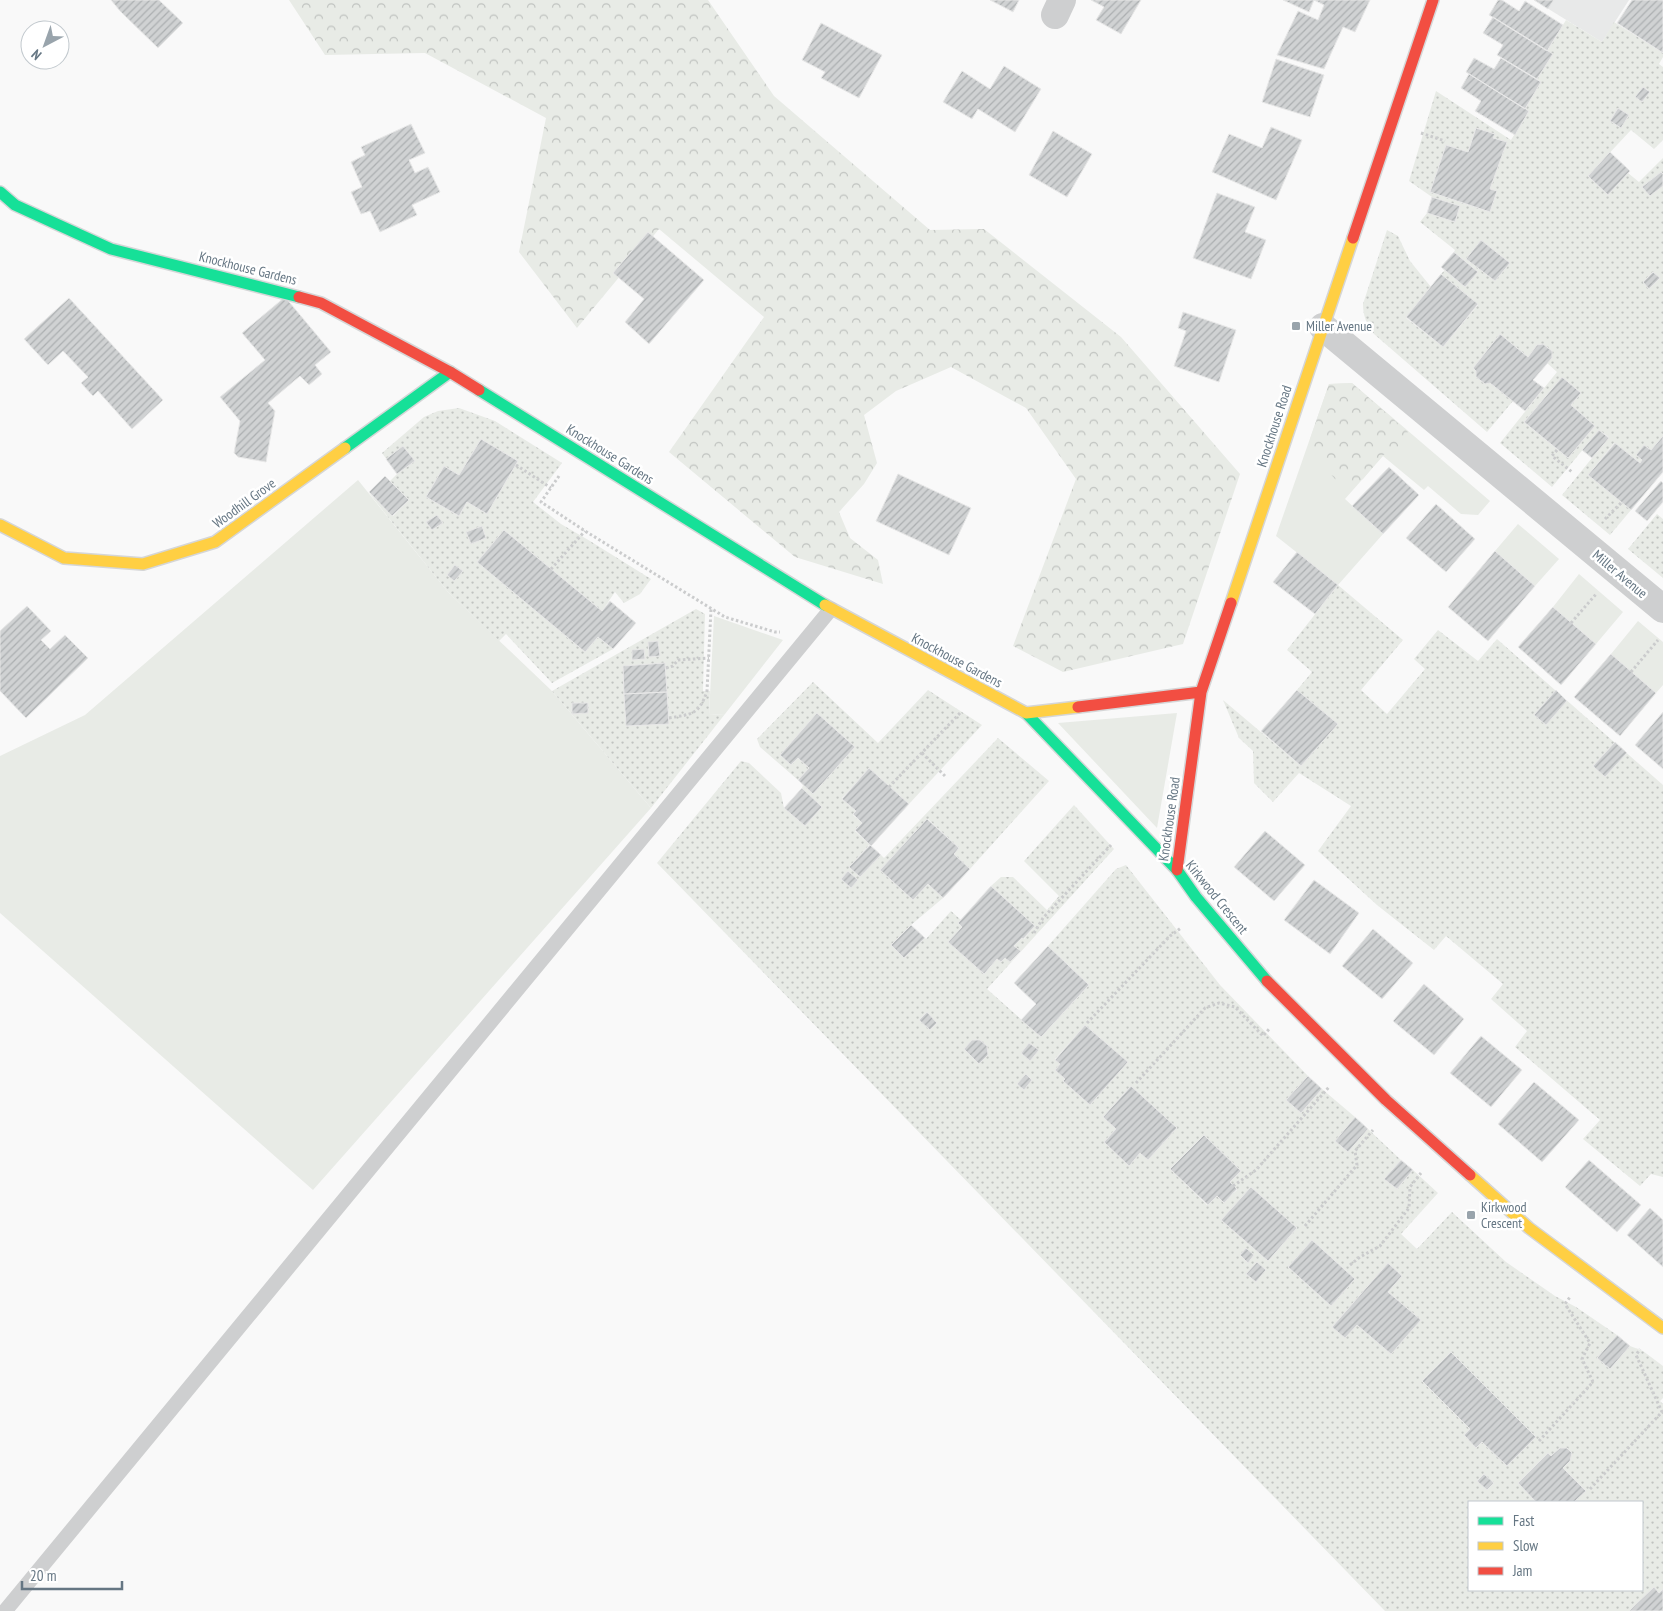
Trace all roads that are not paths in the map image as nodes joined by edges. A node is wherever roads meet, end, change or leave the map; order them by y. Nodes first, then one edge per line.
1 (1433, 0) edge
2 (0, 192) edge
3 (1323, 327) junction
4 (450, 372) junction
5 (0, 525) edge
6 (831, 609) junction
7 (1663, 609) edge
8 (1201, 692) junction
9 (1026, 713) junction
10 (1176, 870) junction
11 (1661, 1326) edge
12 (5, 1611) edge

1 - 3 street, Knockhouse Road
2 - 4 street, Knockhouse Gardens
3 - 7 street, Miller Avenue
3 - 8 street, Knockhouse Road
4 - 5 street, Woodhill Grove
4 - 6 street, Knockhouse Gardens
6 - 9 street, Knockhouse Gardens
6 - 12 lane
8 - 9 street
8 - 10 street, Knockhouse Road
9 - 10 street, Kirkwood Crescent
10 - 11 street, Kirkwood Crescent

